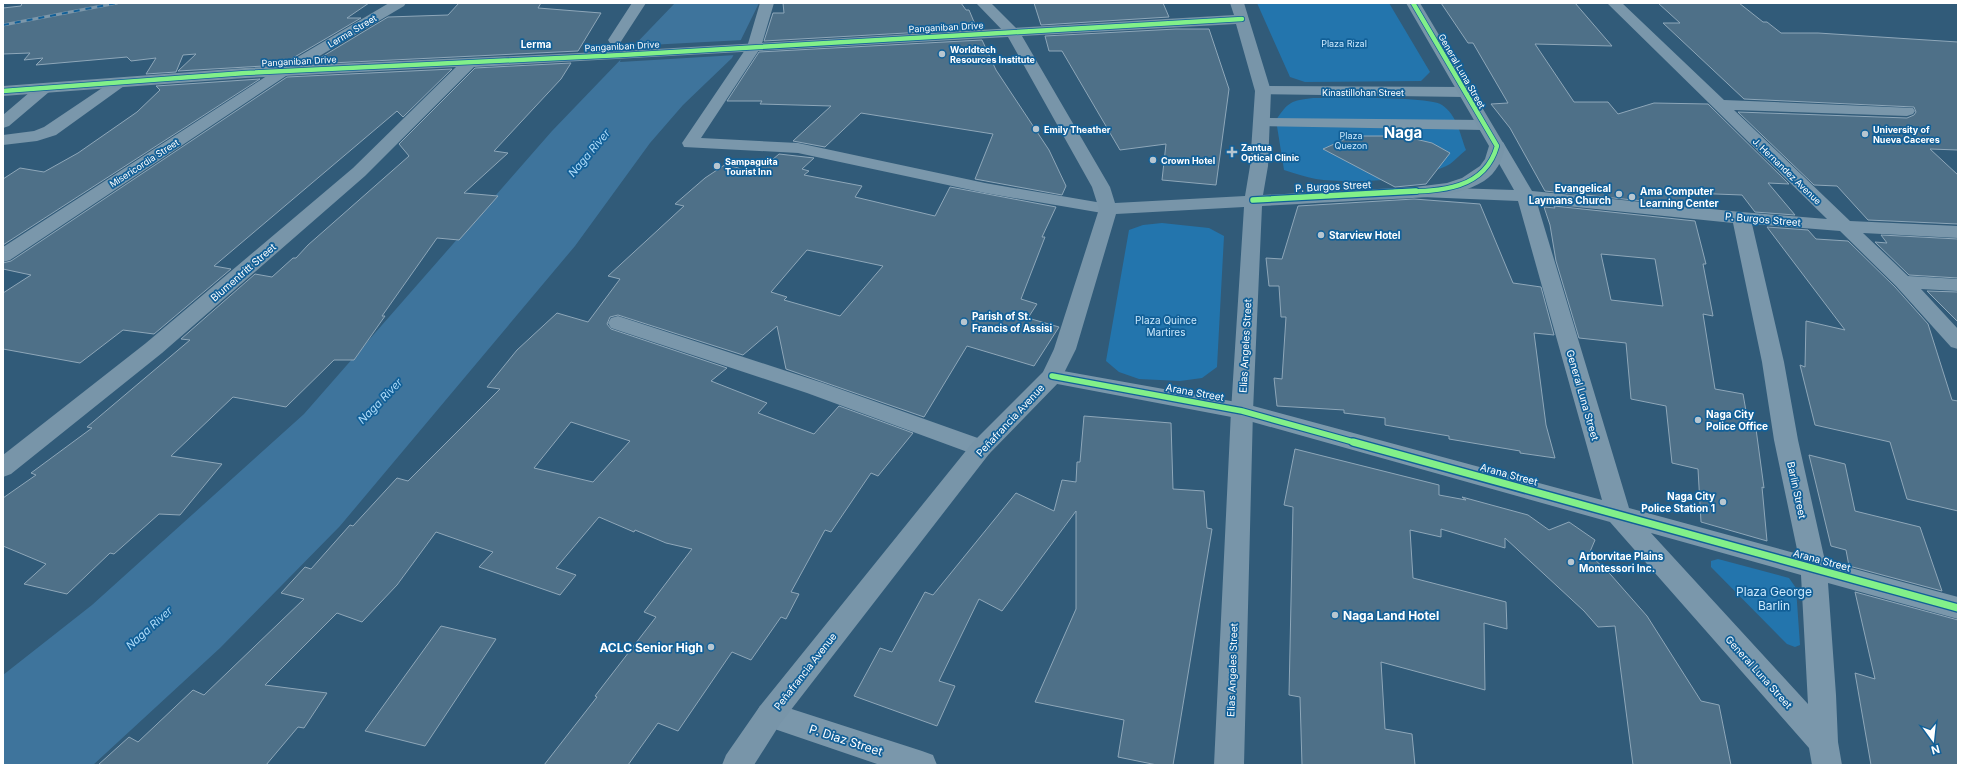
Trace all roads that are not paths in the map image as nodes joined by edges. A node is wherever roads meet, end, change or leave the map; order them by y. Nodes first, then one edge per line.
1 (399, 3) edge
2 (639, 3) edge
3 (767, 3) edge
4 (984, 3) edge
5 (1237, 3) edge
6 (1413, 3) edge
7 (1614, 3) edge
8 (1242, 19) junction
9 (1012, 32) junction
10 (615, 40) dead end
11 (750, 47) junction
12 (470, 62) junction
13 (284, 70) junction
14 (119, 83) junction
15 (43, 89) junction
16 (3, 91) edge
17 (1262, 91) junction
18 (1464, 92) junction
19 (1718, 105) junction
20 (1907, 111) dead end
21 (3, 123) edge
22 (1261, 123) junction
23 (1484, 125) junction
24 (3, 140) edge
25 (1497, 146) junction
26 (1415, 192) junction
27 (1526, 196) junction
28 (1253, 200) junction
29 (1108, 209) junction
30 (1741, 218) junction
31 (1843, 226) junction
32 (1958, 232) edge
33 (3, 256) edge
34 (1903, 282) junction
35 (1958, 285) edge
36 (618, 323) dead end
37 (1958, 342) edge
38 (1052, 376) junction
39 (1242, 410) junction
40 (981, 448) junction
41 (3, 468) edge
42 (1618, 514) junction
43 (1814, 568) junction
44 (1958, 608) edge
45 (770, 715) junction
46 (1825, 754) edge
47 (737, 765) edge
48 (922, 765) edge
49 (1229, 765) edge

1 - 13 street, Lerma Street
2 - 10 street
3 - 11 street
4 - 9 street
5 - 8 main road, Elias Angeles Street
6 - 18 main road, General Luna Street
7 - 19 street, J. Hernandez Avenue
8 - 9 main road, Panganiban Drive
8 - 17 main road, Elias Angeles Street
9 - 11 main road, Panganiban Drive
9 - 29 main road
11 - 12 main road, Panganiban Drive
11 - 29 street
12 - 13 main road, Panganiban Drive
12 - 41 main road, Blumentritt Street
13 - 14 main road, Panganiban Drive
13 - 33 street, Misericordia Street
14 - 15 main road, Panganiban Drive
14 - 24 street
15 - 16 main road, Panganiban Drive
15 - 21 street
17 - 18 street, Kinastillohan Street
17 - 22 main road, Elias Angeles Street
18 - 23 main road, General Luna Street
19 - 20 street
19 - 31 street, J. Hernandez Avenue
22 - 23 street
22 - 28 main road, Elias Angeles Street
23 - 25 main road, General Luna Street
25 - 26 main road
25 - 27 street, General Luna Street
26 - 27 street, P. Burgos Street
26 - 28 main road, P. Burgos Street
27 - 30 street, P. Burgos Street
27 - 42 street, General Luna Street
28 - 29 main road, P. Burgos Street
28 - 39 main road, Elias Angeles Street
29 - 38 main road, Peñafrancia Avenue
30 - 31 street, P. Burgos Street
30 - 43 street, Barlin Street
31 - 32 street, P. Burgos Street
31 - 34 street, J. Hernandez Avenue
34 - 35 street
34 - 37 street, J. Hernandez Avenue
36 - 40 street
38 - 39 street, Arana Street
38 - 40 main road, Peñafrancia Avenue
39 - 42 street, Arana Street
39 - 49 main road, Elias Angeles Street
40 - 45 main road, Peñafrancia Avenue
42 - 43 street, Arana Street
42 - 46 street, General Luna Street
43 - 44 street, Arana Street
43 - 46 street, Barlin Street
45 - 47 main road, Peñafrancia Avenue
45 - 48 street, P. Diaz Street

